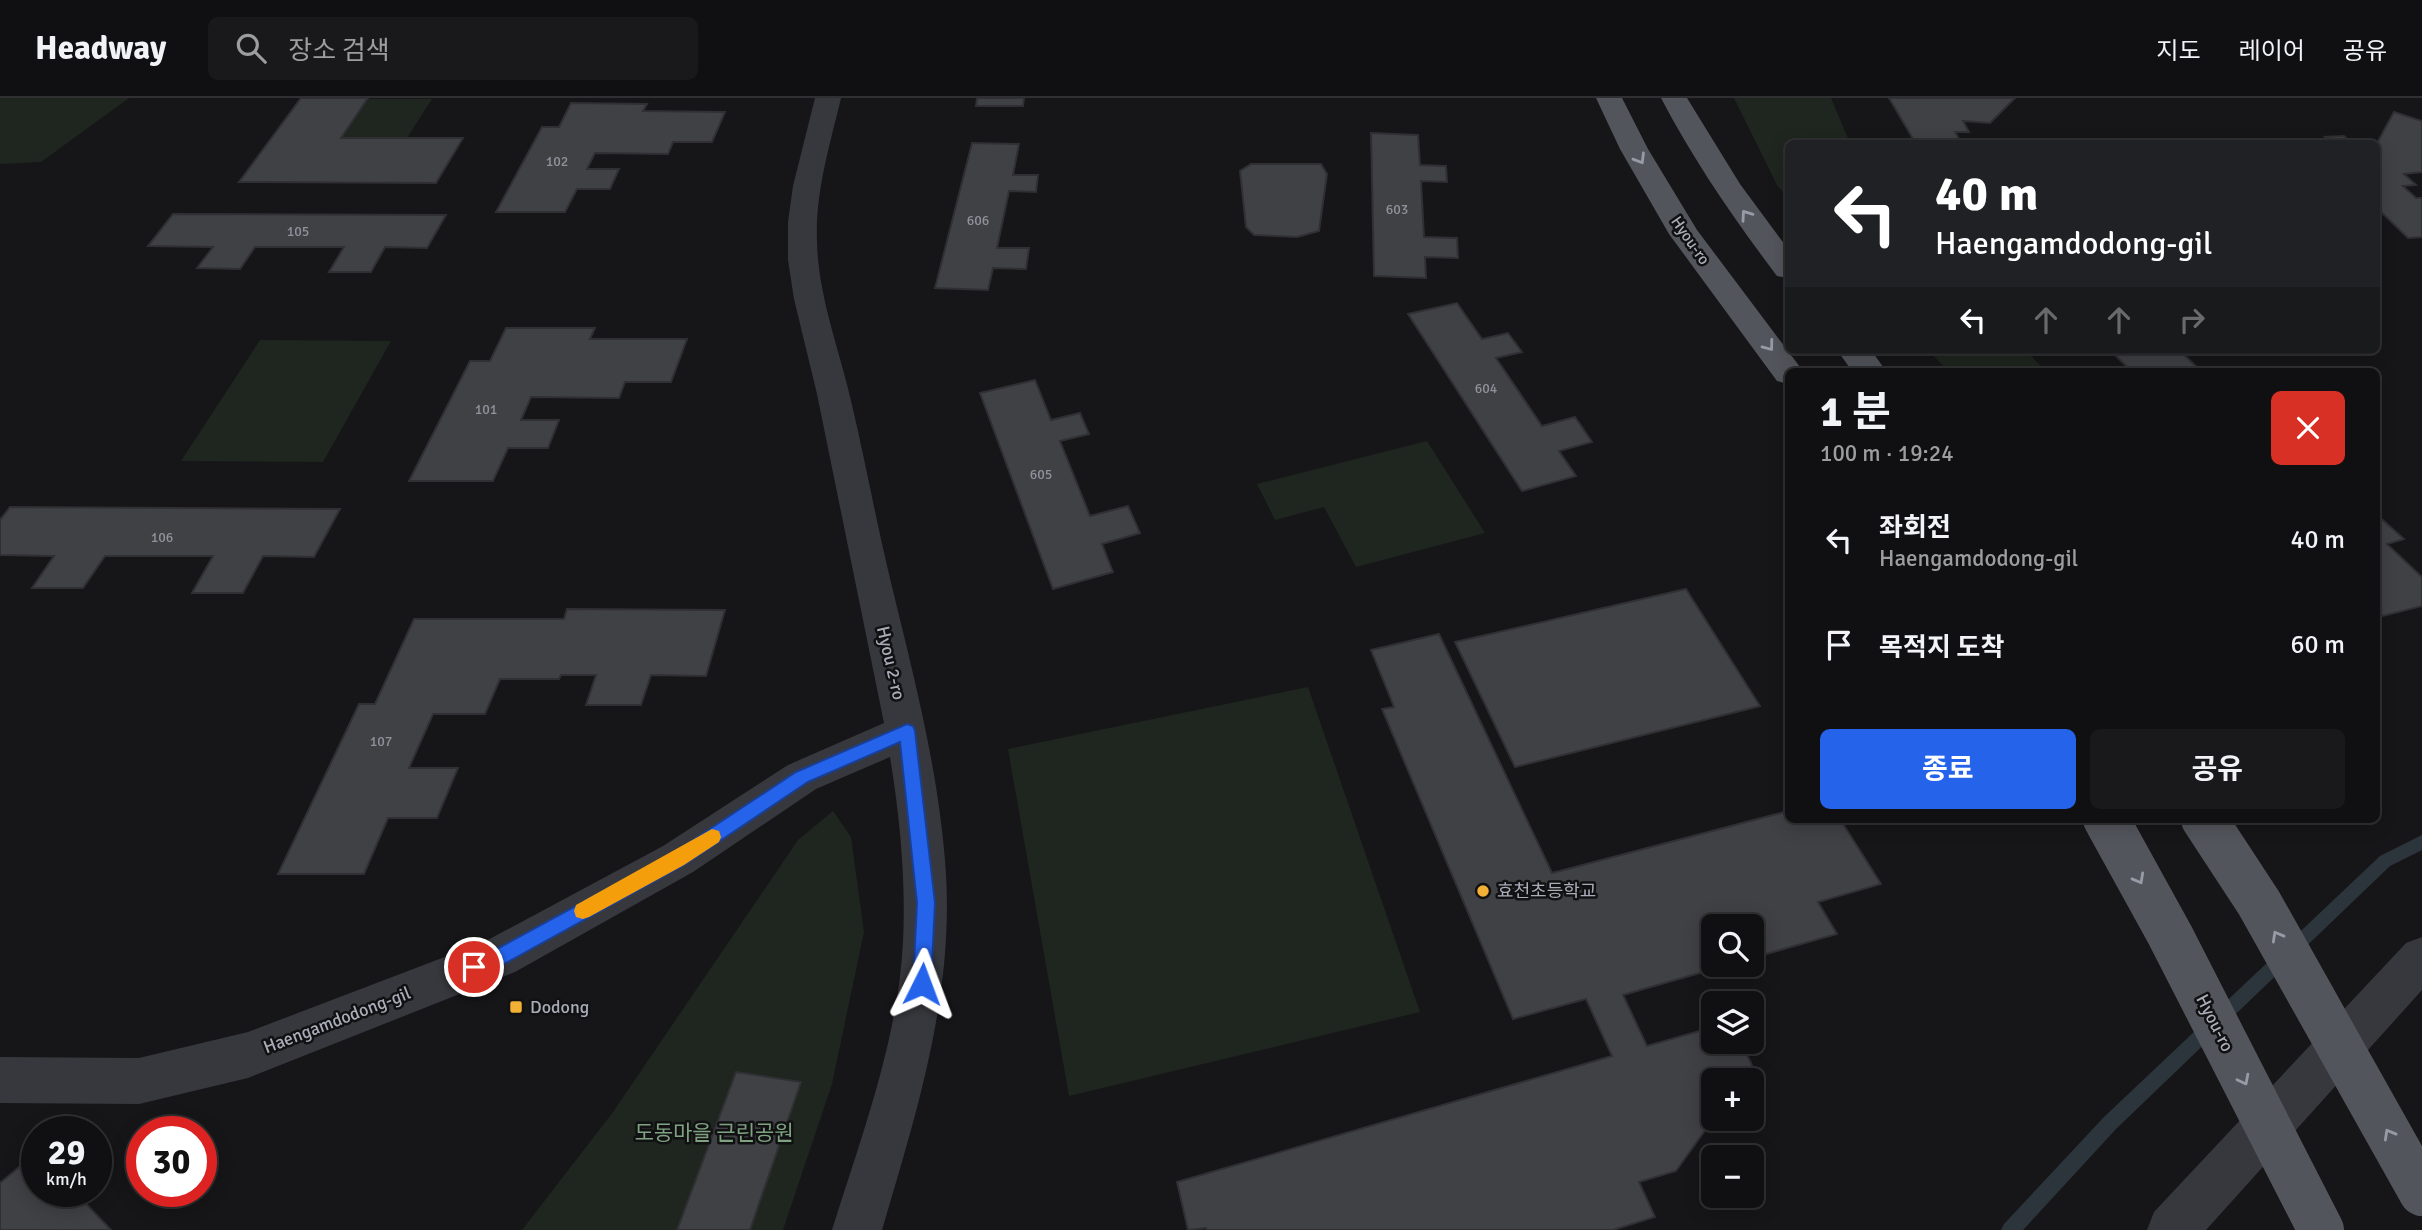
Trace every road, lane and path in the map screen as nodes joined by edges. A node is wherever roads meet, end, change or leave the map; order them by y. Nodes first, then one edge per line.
1 (828, 98) edge
2 (1609, 98) edge
3 (1674, 98) edge
4 (1785, 265) edge
5 (1856, 354) edge
6 (1868, 368) edge
7 (1785, 369) edge
8 (907, 731) junction
9 (2108, 823) edge
10 (2207, 823) edge
11 (2422, 958) edge
12 (0, 1081) edge
13 (2422, 1194) edge
14 (857, 1230) edge
15 (2172, 1230) edge
16 (2321, 1230) edge

1 - 8 street, Hyou 2-ro
2 -> 7 main road, Hyou-ro
4 -> 3 main road
5 - 6 main road
8 - 12 street, Haengamdodong-gil
8 - 14 street, Hyou 2-ro
9 -> 16 main road, Hyou-ro, bridge
13 -> 10 main road, bridge
11 - 15 street

